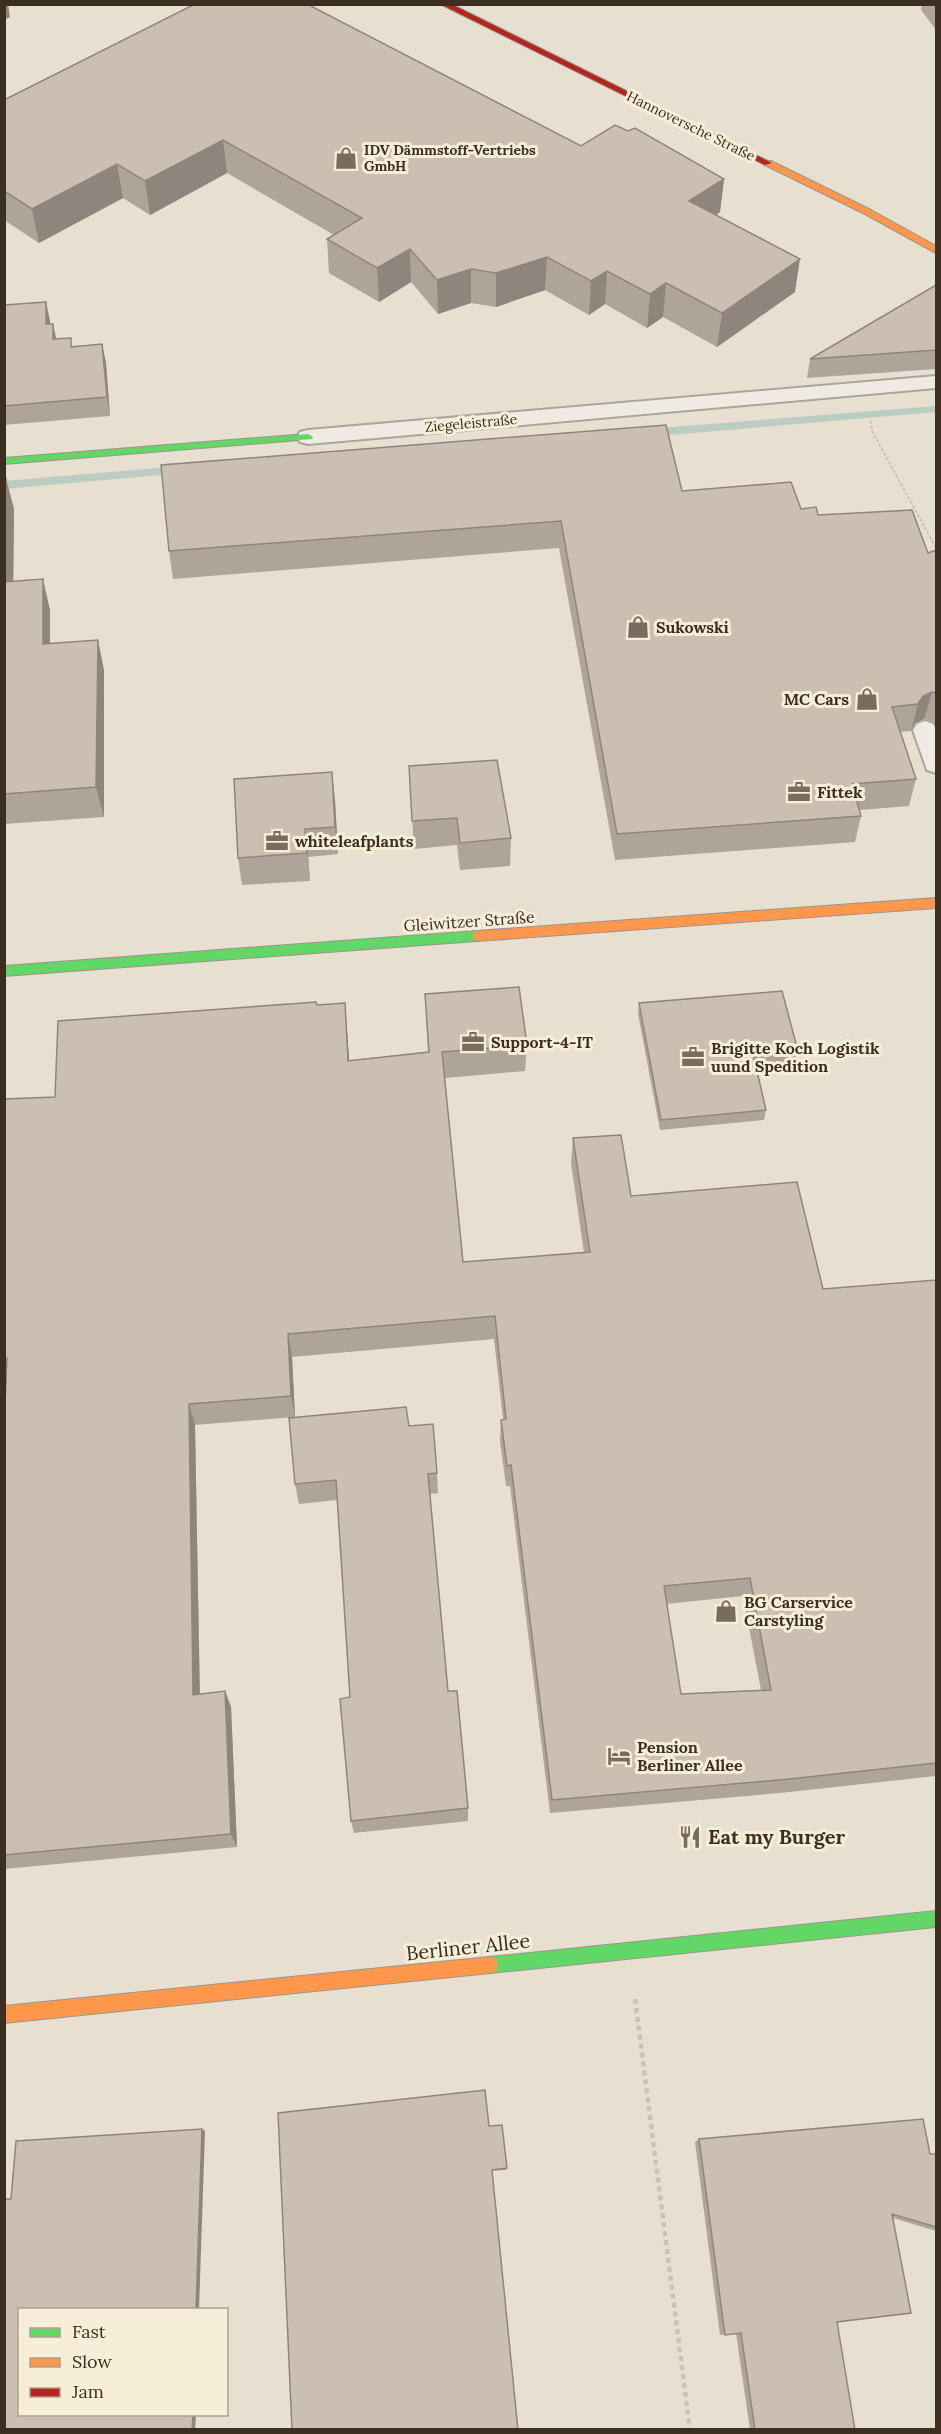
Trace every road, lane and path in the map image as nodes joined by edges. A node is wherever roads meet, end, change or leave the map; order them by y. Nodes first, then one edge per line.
1 (444, 4) edge
2 (936, 250) edge
3 (936, 382) edge
4 (871, 421) dead end
5 (308, 437) joint
6 (4, 461) edge
7 (936, 548) edge
8 (925, 730) dead end
9 (936, 764) edge
10 (936, 903) edge
11 (4, 971) edge
12 (936, 1919) edge
13 (629, 1950) junction
14 (4, 2015) edge
15 (690, 2430) edge

1 - 2 street, Hannoversche Straße
3 - 5 lane, Ziegeleistraße
4 - 7 path
5 - 6 street, Ziegeleistraße
8 - 9 lane
10 - 11 street, Gleiwitzer Straße
12 - 13 street, Berliner Allee
13 - 14 street, Berliner Allee
13 - 15 path

